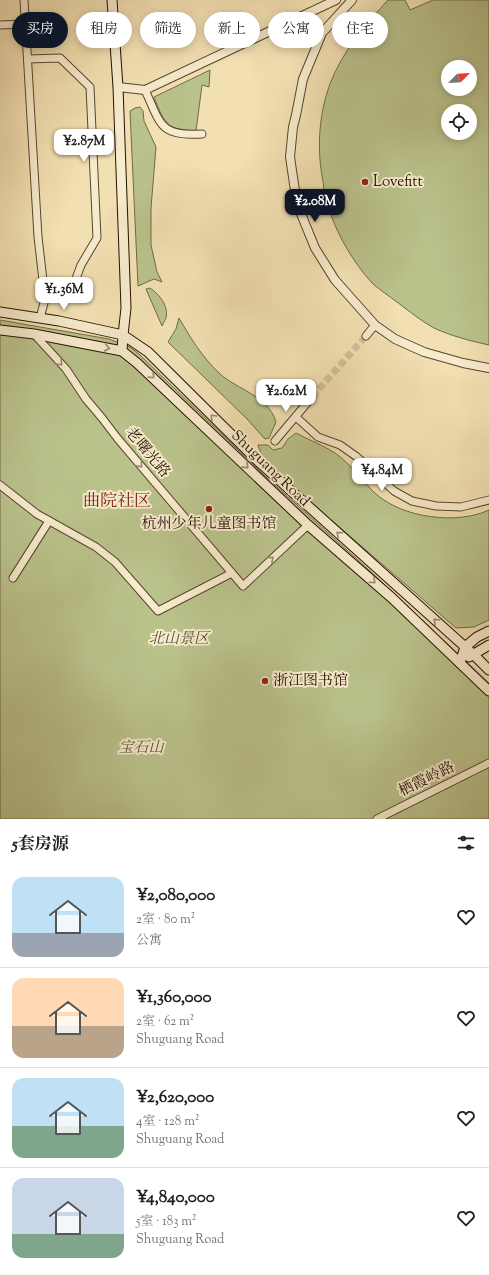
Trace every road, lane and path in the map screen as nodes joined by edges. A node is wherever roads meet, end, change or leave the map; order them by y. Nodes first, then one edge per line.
1 (24, 0) edge
2 (112, 0) edge
3 (336, 0) edge
4 (352, 0) edge
5 (25, 12) edge
6 (0, 25) edge
7 (12, 25) edge
8 (27, 48) edge
9 (28, 59) junction
10 (118, 87) junction
11 (145, 90) junction
12 (202, 134) dead end
13 (70, 294) dead end
14 (0, 312) edge
15 (40, 318) junction
16 (375, 325) junction
17 (0, 330) edge
18 (34, 334) junction
19 (123, 335) junction
20 (366, 336) tunnel mouth
21 (122, 351) junction
22 (489, 368) edge
23 (312, 397) tunnel mouth
24 (296, 417) junction
25 (275, 441) dead end
26 (0, 485) edge
27 (489, 500) edge
28 (50, 521) junction
29 (308, 525) junction
30 (232, 573) junction
31 (13, 578) dead end
32 (489, 631) edge
33 (489, 645) edge
34 (465, 647) junction
35 (473, 654) junction
36 (460, 663) junction
37 (489, 670) edge
38 (489, 691) edge
39 (489, 763) edge
40 (377, 819) edge

1 - 5 street
2 - 10 main road
3 - 11 street
4 - 16 street
6 - 7 street
8 - 9 street
9 - 13 street
9 - 15 street
10 - 11 street
10 - 19 main road
11 - 12 street
14 - 15 main road, Shuguang Road
15 - 19 main road, Shuguang Road
16 - 20 street
16 - 22 street
17 - 18 main road, Shuguang Road
18 -> 21 main road, Shuguang Road
18 -> 30 street, 老曙光路
19 - 21 main road
34 -> 19 main road, Shuguang Road
21 -> 29 main road, Shuguang Road
23 - 24 street
24 - 25 street
24 - 27 street
26 - 28 street
28 - 30 street
28 - 31 street
30 -> 29 street, 老曙光路
29 -> 36 main road, Shuguang Road
32 - 34 main road
33 - 35 main road
34 - 35 main road, Shuguang Road
34 - 36 main road
35 - 36 main road
35 - 37 main road, Shuguang Road
36 - 38 main road, Shuguang Road
39 - 40 street, 栖霞岭路

